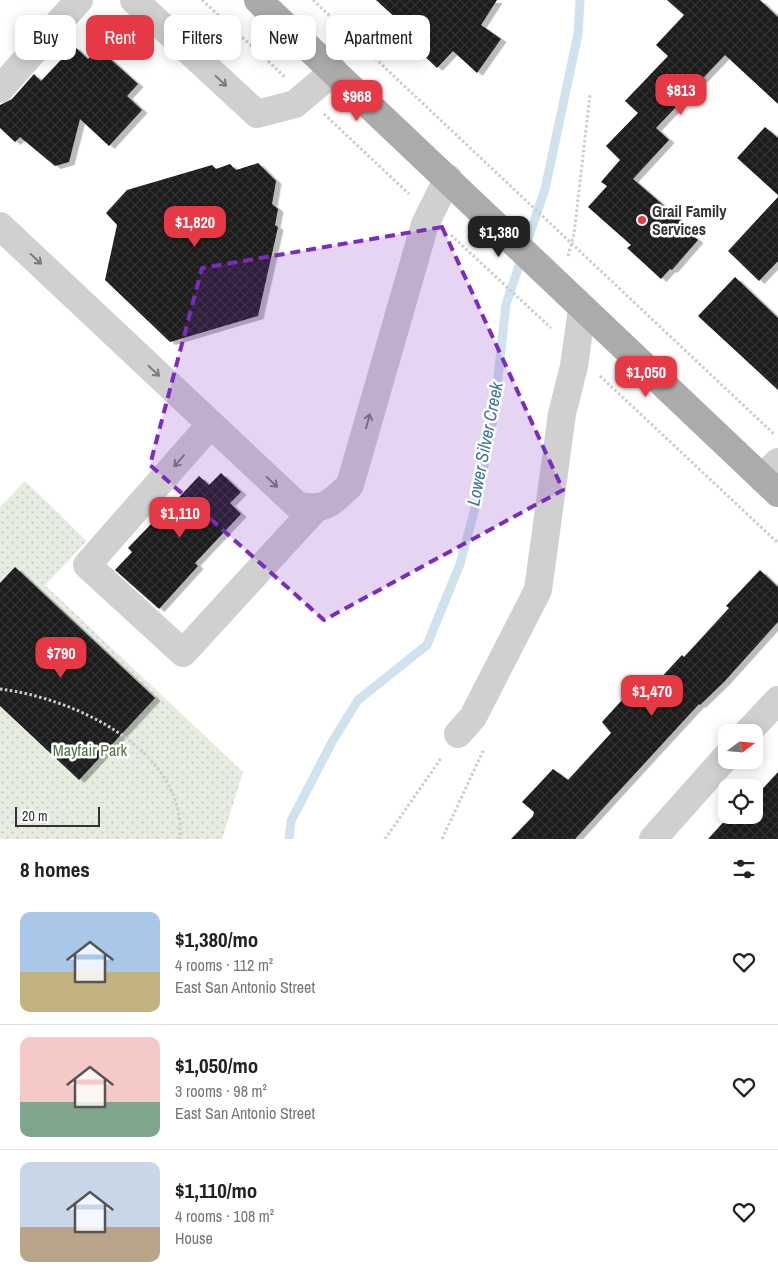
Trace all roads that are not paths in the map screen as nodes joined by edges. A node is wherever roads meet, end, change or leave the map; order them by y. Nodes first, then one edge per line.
1 (79, 0) edge
2 (134, 0) edge
3 (258, 0) edge
4 (334, 71) junction
5 (0, 89) edge
6 (448, 178) junction
7 (0, 226) edge
8 (582, 309) junction
9 (211, 424) junction
10 (773, 478) edge
11 (314, 510) junction
12 (778, 700) edge
13 (756, 724) edge
14 (460, 732) road end
15 (718, 766) edge
16 (653, 839) edge

1 - 5 street
2 -> 4 street
3 - 4 main road
4 - 6 main road
6 - 8 main road
11 -> 6 street
7 -> 9 street
8 - 10 main road
8 - 14 street
9 -> 11 street
9 -> 11 street
12 - 13 street
15 - 16 street

